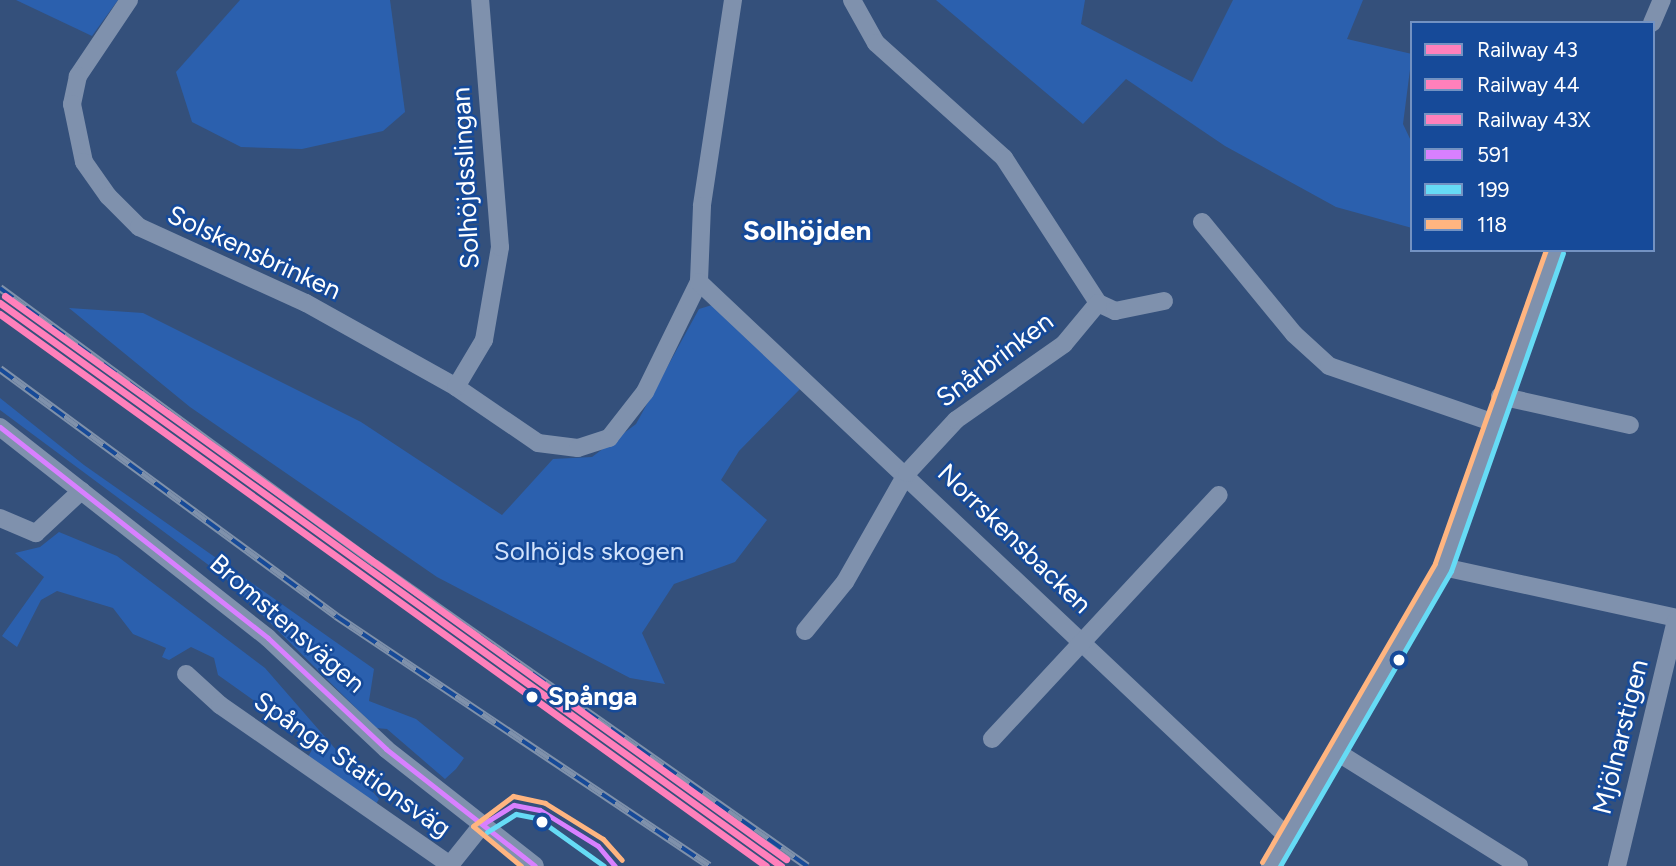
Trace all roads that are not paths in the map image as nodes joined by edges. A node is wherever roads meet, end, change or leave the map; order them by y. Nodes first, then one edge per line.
1 (129, 0) edge
2 (480, 0) edge
3 (733, 0) edge
4 (852, 0) edge
5 (1662, 0) edge
6 (1653, 21) edge
7 (1202, 222) dead end
8 (1554, 252) edge
9 (699, 282) junction
10 (1164, 301) dead end
11 (1098, 303) junction
12 (456, 387) junction
13 (1500, 396) junction
14 (1492, 422) junction
15 (1630, 425) dead end
16 (0, 427) edge
17 (907, 474) junction
18 (81, 491) junction
19 (1219, 495) dead end
20 (0, 518) edge
21 (1443, 567) junction
22 (1676, 620) edge
23 (805, 631) dead end
24 (1084, 643) junction
25 (186, 674) dead end
26 (992, 739) dead end
27 (1340, 754) junction
28 (482, 825) junction
29 (1289, 838) junction
30 (1494, 860) edge
31 (535, 866) edge
32 (1270, 866) edge
33 (1519, 866) edge
34 (1617, 866) edge

1 - 12 street, Solskensbrinken
2 - 12 street, Solhöjdsslingan
3 - 9 street
4 - 11 street
5 - 6 street
7 - 14 street
8 - 13 street
9 - 12 street, Solskensbrinken
9 - 17 street, Norrskensbacken
10 - 11 street
11 - 17 street, Snårbrinken
13 - 14 street
13 - 15 street
14 - 21 street
16 - 18 street, Bromstensvägen
17 - 23 street, Snårbrinken
17 - 24 street, Norrskensbacken
18 - 20 street
18 - 28 street, Bromstensvägen
19 - 24 street
21 - 22 street
21 - 27 street
22 - 34 street, Mjölnarstigen
24 - 26 street
24 - 29 street, Norrskensbacken
25 - 28 street, Spånga Stationsväg
27 - 29 street
27 - 30 street
28 - 31 street, Bromstensvägen
29 - 32 street
30 - 33 street

